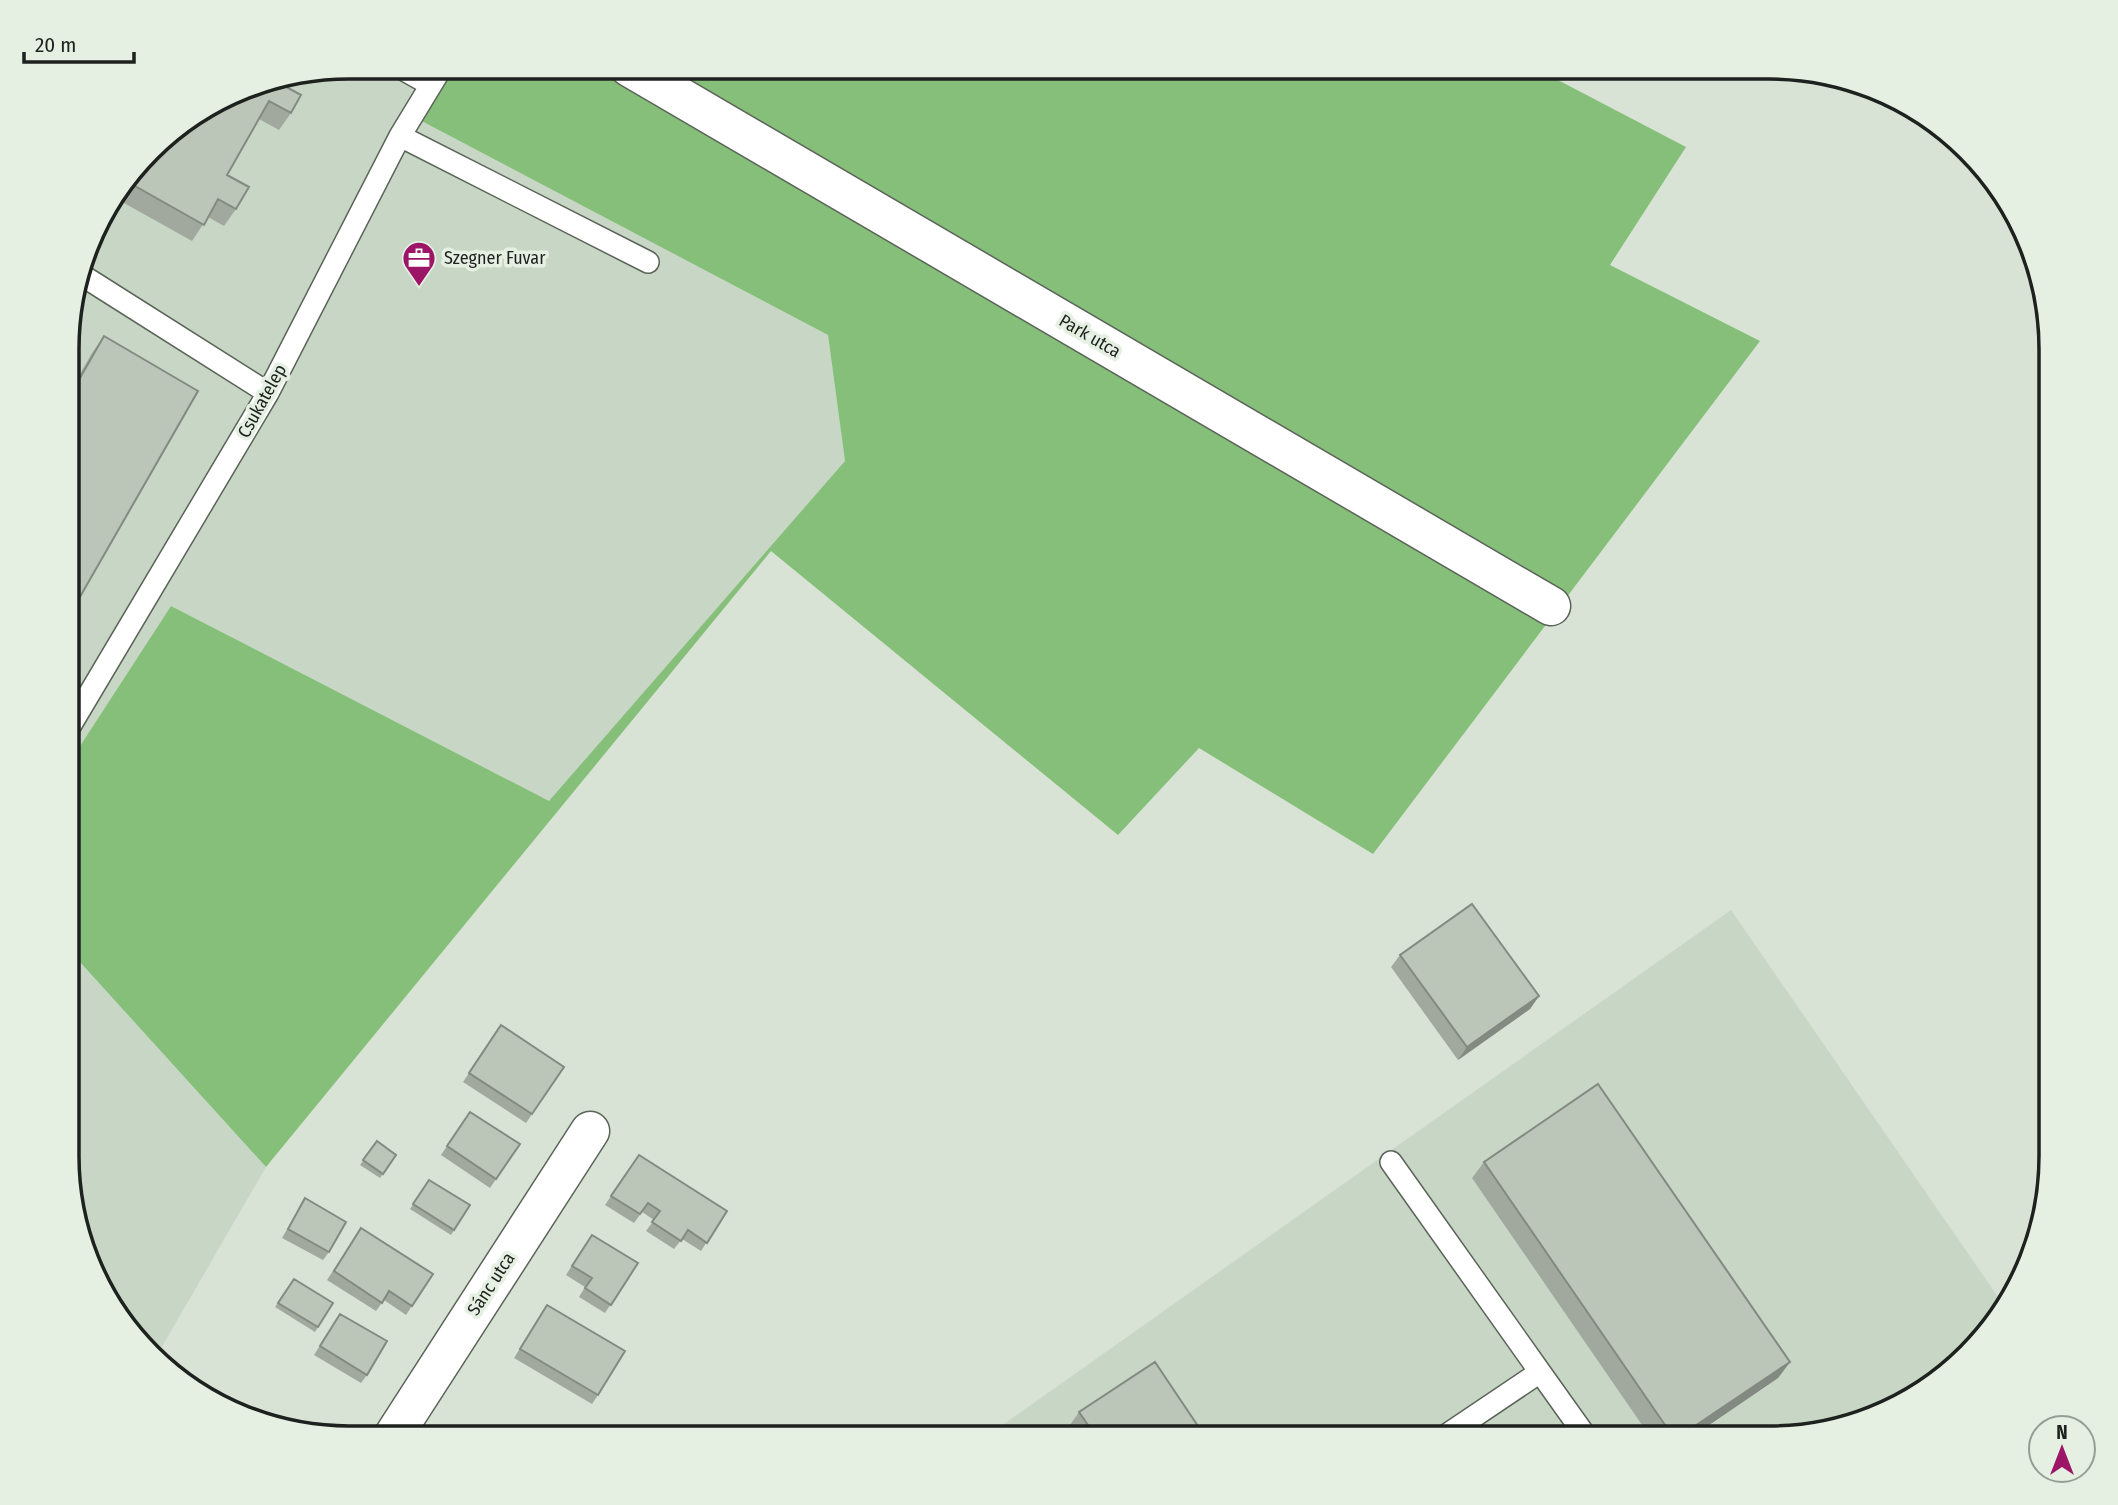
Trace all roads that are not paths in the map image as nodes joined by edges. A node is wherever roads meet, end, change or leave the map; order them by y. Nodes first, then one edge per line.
1 (421, 79) edge
2 (434, 79) edge
3 (650, 79) edge
4 (431, 85) junction
5 (400, 136) junction
6 (648, 262) dead end
7 (88, 279) edge
8 (268, 393) junction
9 (1551, 606) dead end
10 (79, 711) edge
11 (590, 1131) dead end
12 (1391, 1162) dead end
13 (1540, 1372) junction
14 (400, 1426) edge
15 (1460, 1426) edge
16 (1578, 1426) edge

1 - 4 lane
2 - 4 lane, Csukatelep
3 - 9 street, Park utca
4 - 5 lane, Csukatelep
5 - 6 lane
5 - 8 lane, Csukatelep
7 - 8 lane
8 - 10 lane, Csukatelep
11 - 14 street, Sánc utca
12 - 13 lane
13 - 15 lane
13 - 16 lane

